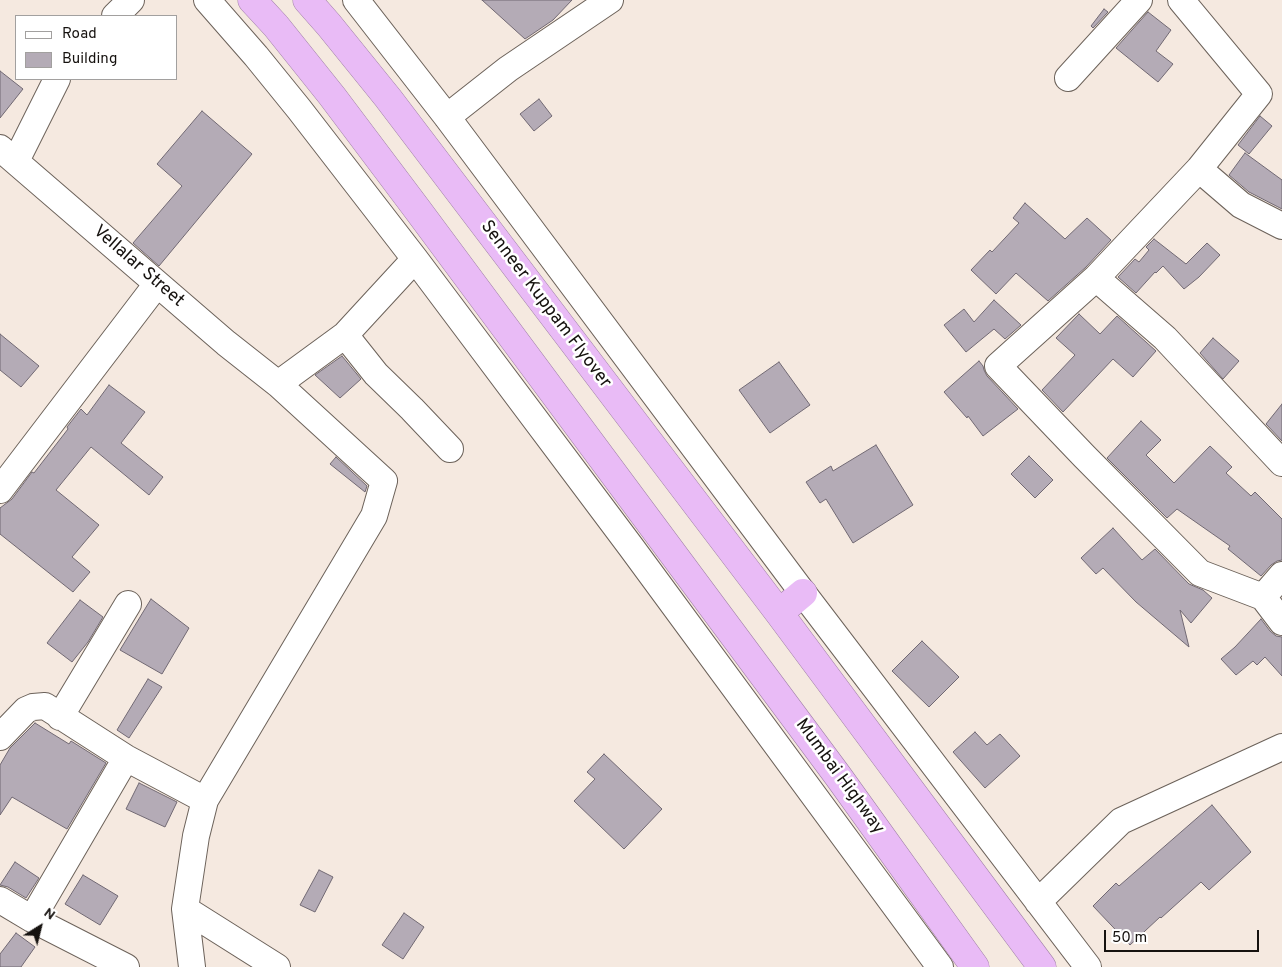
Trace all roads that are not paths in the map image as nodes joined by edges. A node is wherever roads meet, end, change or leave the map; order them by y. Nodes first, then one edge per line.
1 (132, 0) edge
2 (207, 0) edge
3 (252, 0) edge
4 (307, 0) edge
5 (356, 0) edge
6 (610, 0) edge
7 (1139, 0) edge
8 (1181, 0) edge
9 (116, 15) edge
10 (1068, 78) dead end
11 (56, 80) edge
12 (447, 117) junction
13 (8, 155) edge
14 (1198, 169) junction
15 (1282, 226) edge
16 (415, 259) junction
17 (1096, 278) junction
18 (157, 284) junction
19 (345, 335) junction
20 (278, 384) junction
21 (450, 449) dead end
22 (1282, 463) edge
23 (0, 490) edge
24 (1282, 575) edge
25 (803, 593) junction
26 (1263, 597) junction
27 (128, 604) dead end
28 (779, 613) junction
29 (1282, 622) edge
30 (60, 717) junction
31 (0, 737) edge
32 (1282, 747) edge
33 (126, 758) junction
34 (205, 800) junction
35 (0, 900) edge
36 (1038, 902) junction
37 (185, 909) junction
38 (32, 919) junction
39 (126, 967) edge
40 (192, 967) edge
41 (278, 967) edge
42 (940, 967) edge
43 (975, 967) edge
44 (1042, 967) edge
45 (1088, 967) edge

1 - 9 street
2 - 16 street
3 - 43 highway, Mumbai Highway
4 - 28 highway, Senneer Kuppam Flyover
5 - 12 street
6 - 12 street
7 - 10 street
8 - 14 street
11 - 13 street
12 - 25 street
13 - 18 street, Vellalar Street
14 - 15 street
14 - 17 street
16 - 19 street
16 - 42 street
17 - 22 street
17 - 26 street
18 - 20 street, Vellalar Street
18 - 23 street
19 - 20 street
19 - 21 street
20 - 34 street, Vellalar Street
24 - 26 street
25 - 28 highway
25 - 36 street
26 - 29 street
27 - 30 street
28 - 44 highway
30 - 31 street
30 - 33 street
32 - 36 street
33 - 34 street
33 - 38 street
34 - 37 street
35 - 38 street
36 - 45 street
37 - 40 street
37 - 41 street
38 - 39 street

